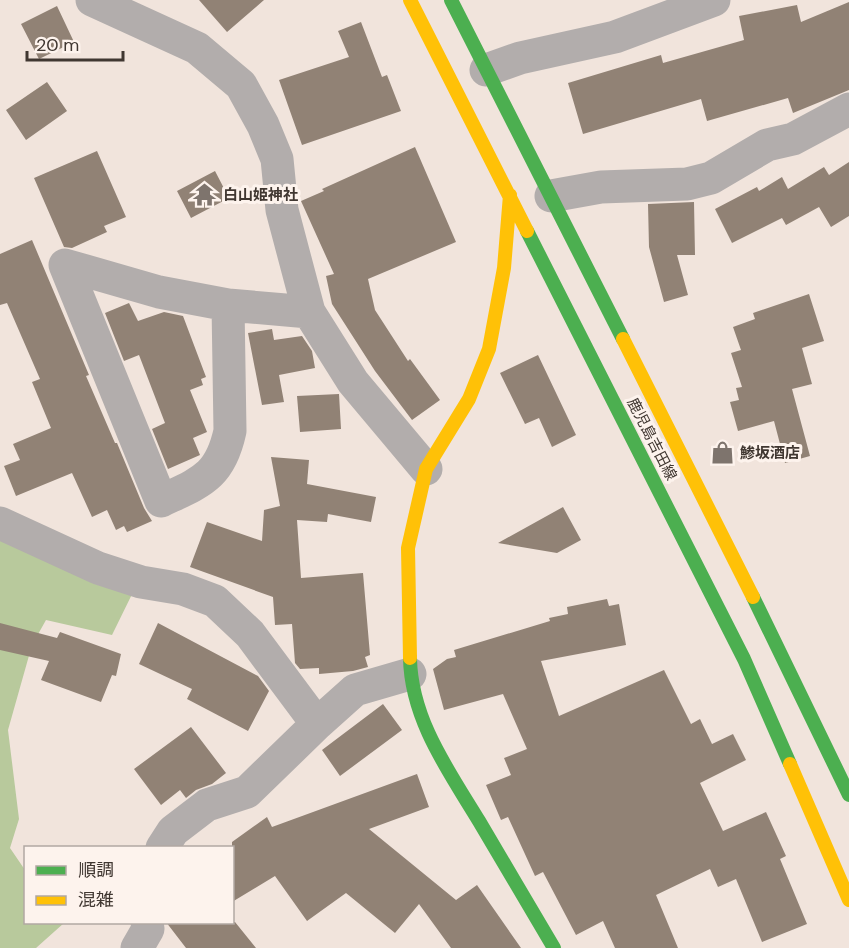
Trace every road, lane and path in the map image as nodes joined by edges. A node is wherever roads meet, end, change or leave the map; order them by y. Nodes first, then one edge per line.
1 (92, 0) edge
2 (410, 0) edge
3 (451, 0) edge
4 (714, 0) edge
5 (486, 70) junction
6 (849, 109) edge
7 (510, 195) junction
8 (551, 196) junction
9 (228, 305) junction
10 (309, 312) junction
11 (426, 469) junction
12 (0, 523) edge
13 (410, 674) junction
14 (316, 724) junction
15 (849, 795) edge
16 (163, 846) edge
17 (849, 900) edge
18 (147, 924) edge
19 (137, 948) edge
20 (554, 948) edge

1 - 10 street
2 - 7 main road, 鹿児島吉田線
3 - 5 main road, 鹿児島吉田線
4 - 5 street
5 - 8 main road, 鹿児島吉田線
6 - 8 street
7 - 11 main road
7 - 17 main road, 鹿児島吉田線
8 - 15 main road, 鹿児島吉田線
9 - 9 street
9 - 10 street
10 - 11 street
11 - 13 main road
12 - 14 street
13 - 14 street
13 - 20 main road
14 - 16 street
18 - 19 street

